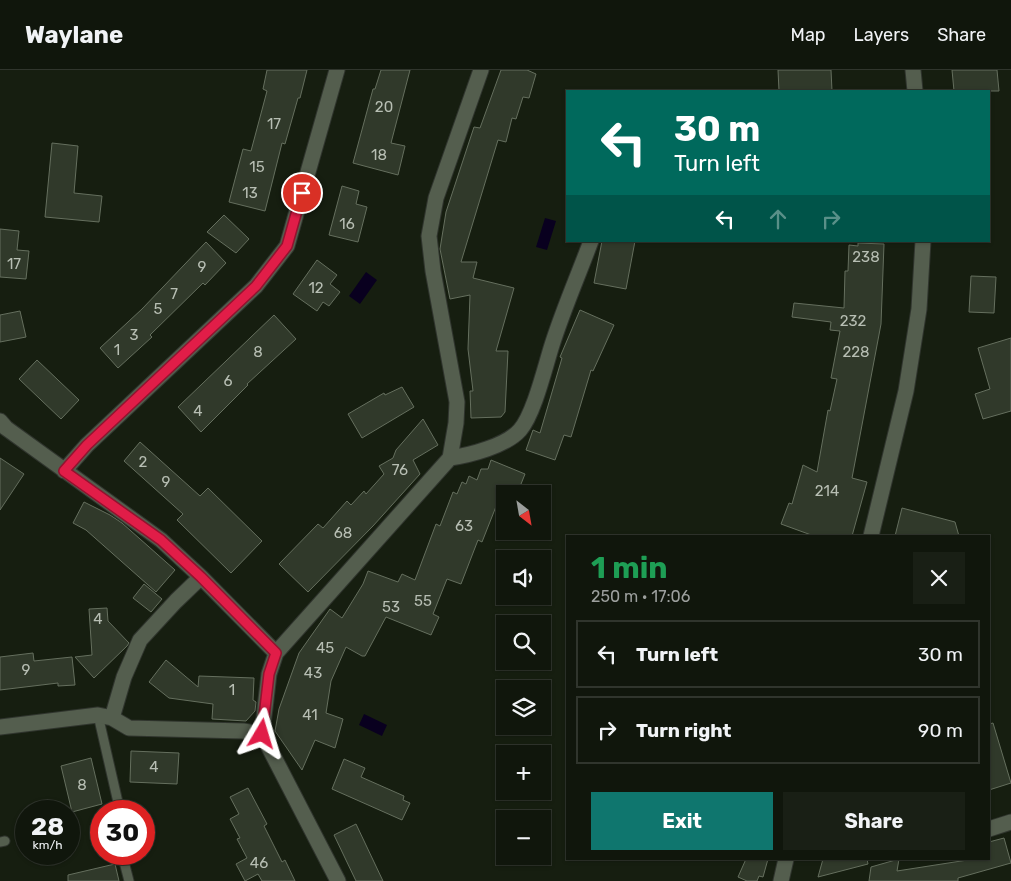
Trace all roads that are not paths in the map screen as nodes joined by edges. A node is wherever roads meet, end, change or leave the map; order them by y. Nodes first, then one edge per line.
1 (337, 70) edge
2 (481, 70) edge
3 (913, 70) edge
4 (915, 90) edge
5 (591, 242) edge
6 (923, 242) edge
7 (0, 421) edge
8 (450, 458) junction
9 (64, 471) junction
10 (871, 535) edge
11 (201, 577) junction
12 (276, 653) junction
13 (105, 716) junction
14 (0, 727) edge
15 (262, 734) junction
16 (118, 800) edge
17 (1011, 822) edge
18 (990, 829) edge
19 (786, 860) edge
20 (125, 865) edge
21 (129, 881) edge
22 (338, 881) edge
23 (781, 881) edge

1 - 9 street
2 - 8 street
3 - 4 street
5 - 8 street
6 - 10 street
7 - 9 street
8 - 12 street
9 - 11 street
11 - 12 street
11 - 13 street
12 - 15 street
13 - 14 street
13 - 15 street
13 - 16 lane
15 - 22 street
17 - 18 street
19 - 23 street
20 - 21 lane

